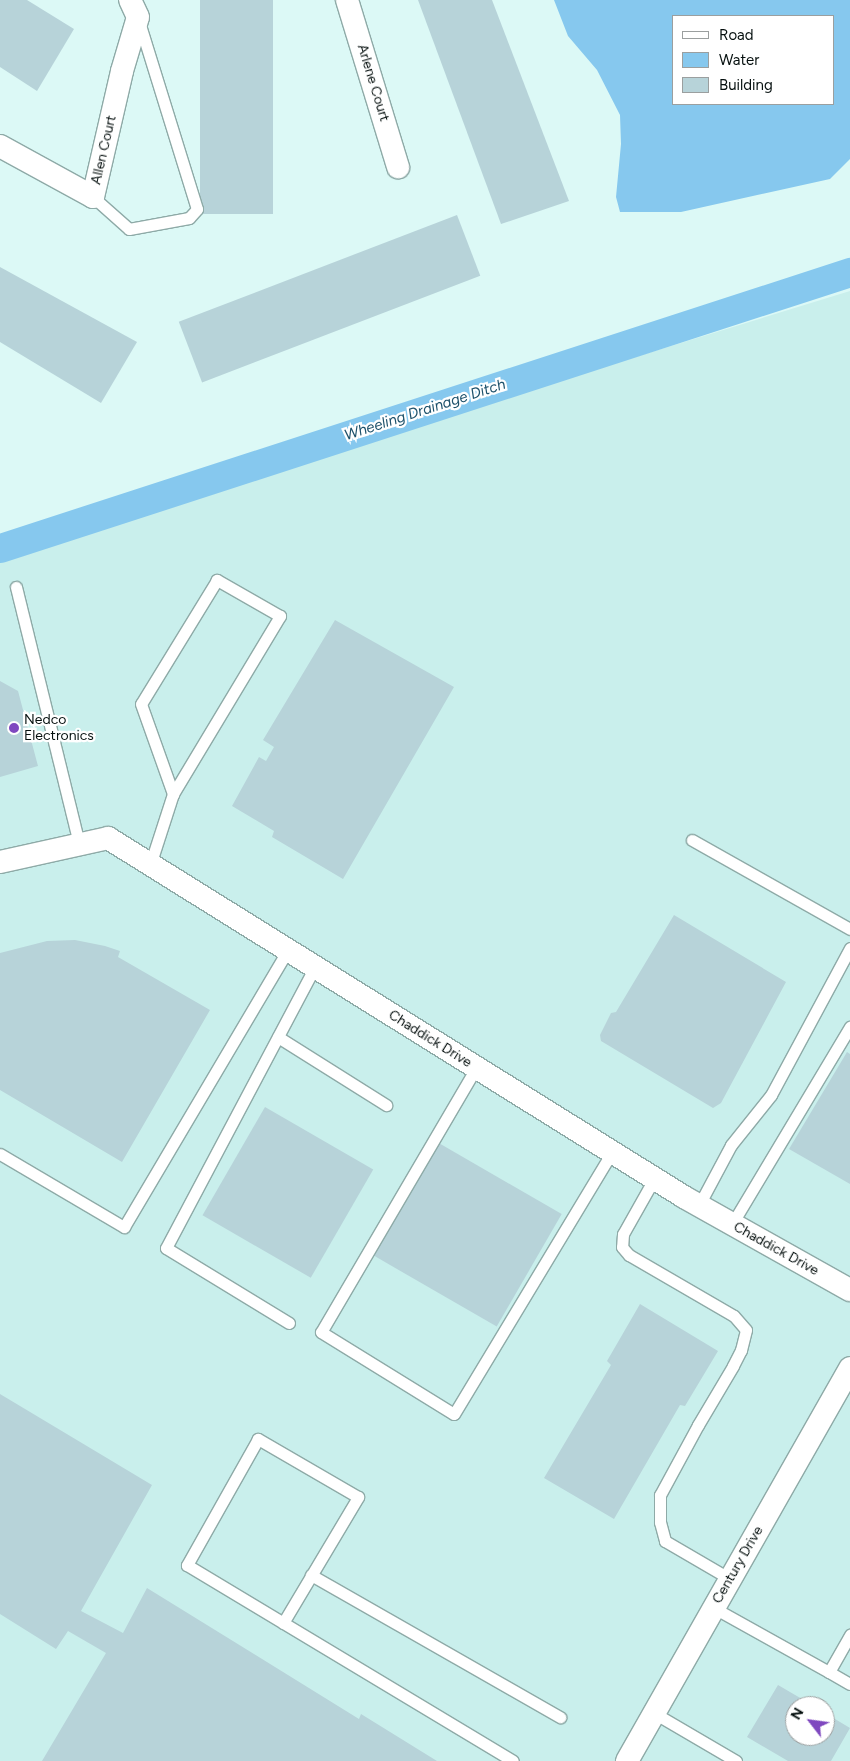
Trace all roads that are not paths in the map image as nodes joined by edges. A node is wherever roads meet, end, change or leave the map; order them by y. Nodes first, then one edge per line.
1 (347, 0) edge
2 (134, 8) edge
3 (0, 146) edge
4 (398, 167) dead end
5 (93, 197) junction
6 (16, 587) dead end
7 (173, 794) junction
8 (692, 840) dead end
9 (79, 844) junction
10 (0, 862) edge
11 (150, 865) junction
12 (850, 929) edge
13 (850, 948) edge
14 (288, 950) junction
15 (315, 967) junction
16 (850, 1027) edge
17 (278, 1037) junction
18 (476, 1068) junction
19 (386, 1105) dead end
20 (612, 1152) junction
21 (0, 1154) edge
22 (654, 1179) junction
23 (699, 1205) junction
24 (732, 1224) junction
25 (850, 1290) edge
26 (289, 1323) dead end
27 (850, 1368) edge
28 (311, 1575) junction
29 (730, 1579) junction
30 (714, 1608) junction
31 (283, 1623) junction
32 (850, 1635) edge
33 (829, 1672) junction
34 (850, 1684) edge
35 (654, 1713) junction
36 (560, 1718) dead end
37 (514, 1761) edge
38 (627, 1761) edge
39 (736, 1761) edge

1 - 4 street, Arlene Court
2 - 5 street, Allen Court
2 - 5 lane
3 - 5 street, Allen Court
6 - 9 lane
7 - 7 lane
7 - 11 lane
8 - 12 lane
9 - 10 street, Chaddick Drive
9 - 11 street, Chaddick Drive
11 - 14 street, Chaddick Drive
13 - 23 lane
14 - 15 street, Chaddick Drive
14 - 21 lane
15 - 17 lane
15 - 18 street, Chaddick Drive
16 - 24 lane
17 - 19 lane
17 - 26 lane
18 - 20 street, Chaddick Drive
18 - 20 lane
20 - 22 street, Chaddick Drive
22 - 23 street, Chaddick Drive
22 - 29 lane
23 - 24 street, Chaddick Drive
24 - 25 street, Chaddick Drive
27 - 29 street, Century Drive
28 - 31 lane
28 - 31 lane
28 - 36 lane
29 - 30 street, Century Drive
30 - 33 lane
30 - 35 street, Century Drive
31 - 37 lane
32 - 33 lane
33 - 34 lane
35 - 38 street, Century Drive
35 - 39 lane

